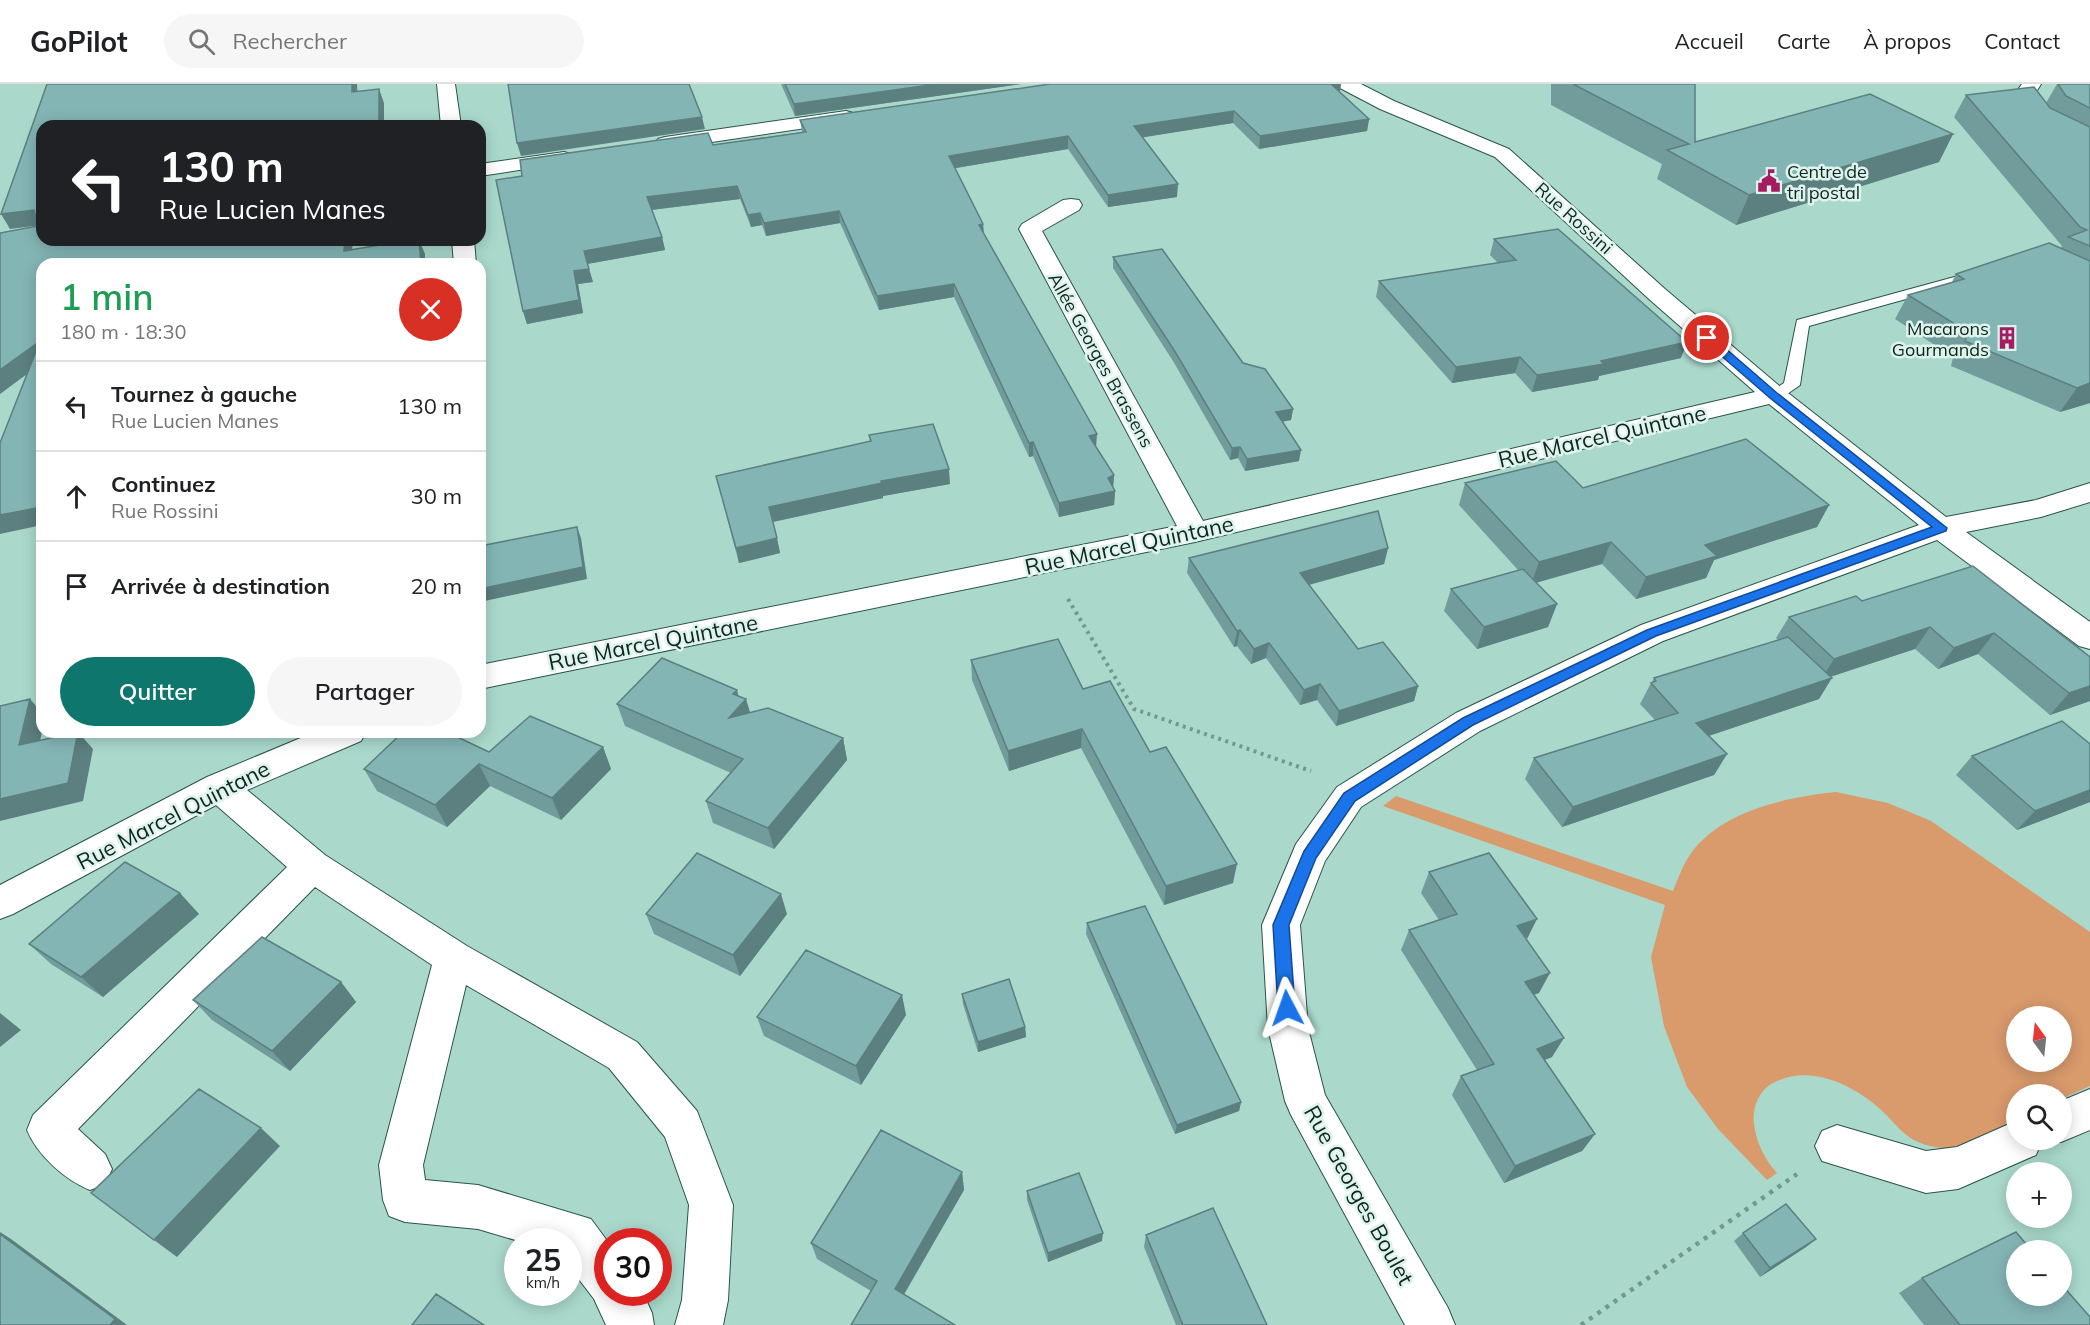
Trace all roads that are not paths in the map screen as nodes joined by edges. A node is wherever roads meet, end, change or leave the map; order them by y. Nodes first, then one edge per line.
1 (446, 84) edge
2 (1347, 84) edge
3 (2032, 84) edge
4 (866, 114) edge
5 (450, 120) edge
6 (644, 147) edge
7 (2090, 148) edge
8 (585, 155) edge
9 (486, 169) edge
10 (1071, 205) dead end
11 (1990, 271) edge
12 (1774, 395) junction
13 (2090, 492) edge
14 (1941, 528) junction
15 (1196, 532) junction
16 (2090, 638) edge
17 (486, 676) edge
18 (335, 738) edge
19 (219, 787) junction
20 (312, 866) junction
21 (0, 903) edge
22 (453, 958) junction
23 (2090, 1109) edge
24 (2072, 1117) edge
25 (1837, 1146) road end
26 (2006, 1147) edge
27 (90, 1169) dead end
28 (594, 1262) edge
29 (624, 1306) edge
30 (630, 1325) edge
31 (699, 1325) edge
32 (1431, 1325) edge

1 - 5 street
2 - 12 street, Rue Rossini
3 - 7 street
4 - 6 street
8 - 9 street
10 - 15 street, Allée Georges Brassens
11 - 12 lane
12 - 14 street, Rue Rossini
12 - 15 street, Rue Marcel Quintane
13 - 14 street, Rue Georges Boulet
14 - 16 street, Rue Rossini
14 - 32 street, Rue Georges Boulet
15 - 17 street, Rue Marcel Quintane
18 - 19 street, Rue Marcel Quintane
19 - 20 street
19 - 21 street, Rue Marcel Quintane
20 - 22 street
20 - 27 street
22 - 28 street
22 - 31 street
23 - 24 street
25 - 26 street
29 - 30 street

